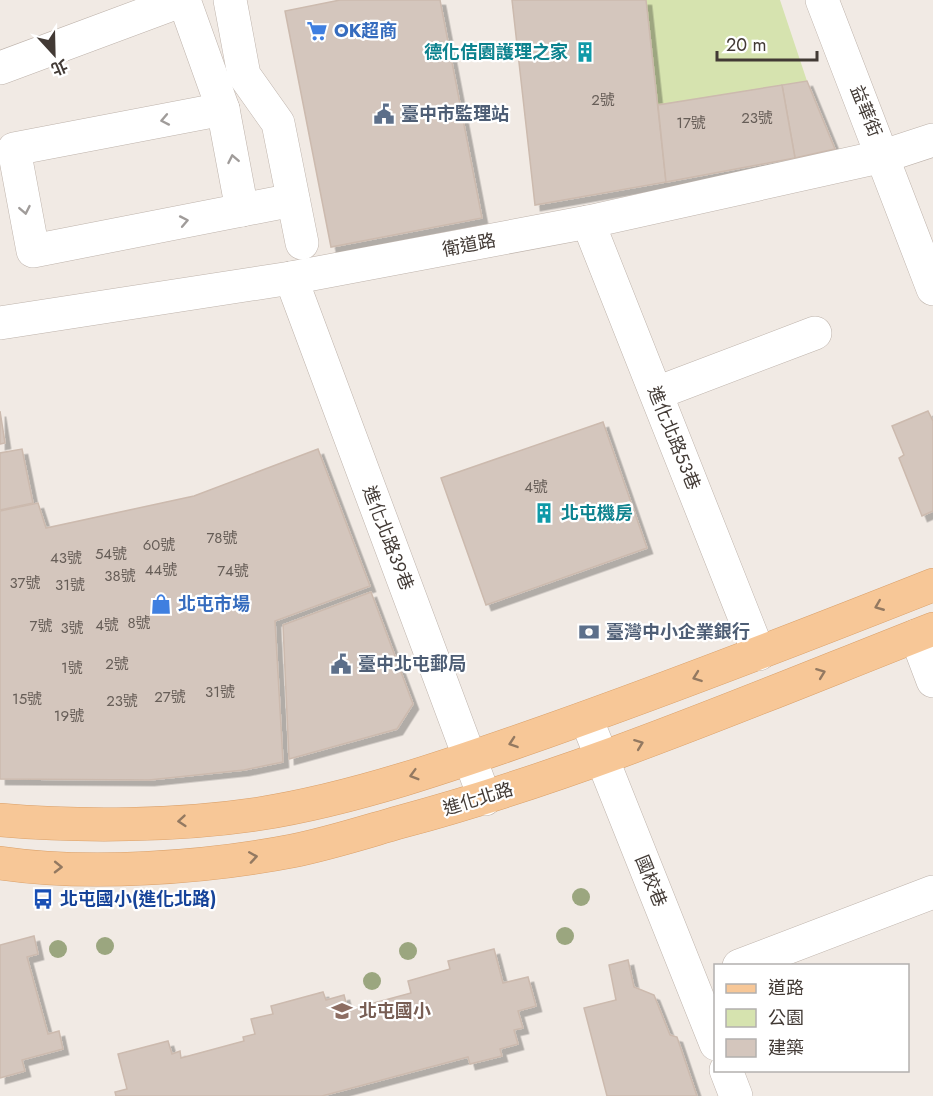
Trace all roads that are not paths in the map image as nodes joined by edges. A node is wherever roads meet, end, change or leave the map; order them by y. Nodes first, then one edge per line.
1 (184, 0) edge
2 (230, 0) edge
3 (822, 0) edge
4 (136, 7) edge
5 (0, 68) edge
6 (223, 109) junction
7 (933, 140) edge
8 (884, 156) junction
9 (9, 169) edge
10 (293, 200) junction
11 (243, 210) junction
12 (588, 222) junction
13 (302, 243) dead end
14 (291, 278) junction
15 (933, 289) edge
16 (0, 323) edge
17 (815, 333) dead end
18 (657, 393) junction
19 (933, 585) edge
20 (925, 633) edge
21 (759, 654) junction
22 (933, 681) edge
23 (586, 718) junction
24 (470, 758) junction
25 (602, 758) junction
26 (485, 799) junction
27 (0, 820) edge
28 (0, 863) edge
29 (933, 892) edge
30 (744, 964) edge
31 (704, 979) edge
32 (714, 1033) edge
33 (726, 1072) edge
34 (736, 1096) edge

1 - 4 street
1 - 6 street
2 - 10 street
3 - 8 street, 益華街
4 - 5 street
6 -> 9 street
11 -> 6 street
7 - 8 street, 衛道路
8 - 12 street, 衛道路
8 - 15 street, 益華街
9 -> 11 street
10 - 11 street
10 - 13 street
12 - 14 street, 衛道路
12 - 18 street, 進化北路53巷
14 - 16 street, 衛道路
14 - 24 street, 進化北路39巷
17 - 18 street
18 - 21 street, 進化北路53巷
19 -> 21 main road
20 - 22 street
25 -> 20 main road, 進化北路
21 -> 23 main road
23 -> 24 main road
23 - 25 street, 國校巷
24 - 26 street, 進化北路39巷
24 -> 27 main road
25 - 26 main road, 進化北路
25 - 31 street, 國校巷
28 -> 26 main road, 進化北路
29 - 30 street
31 - 32 street, 國校巷
33 - 34 street

